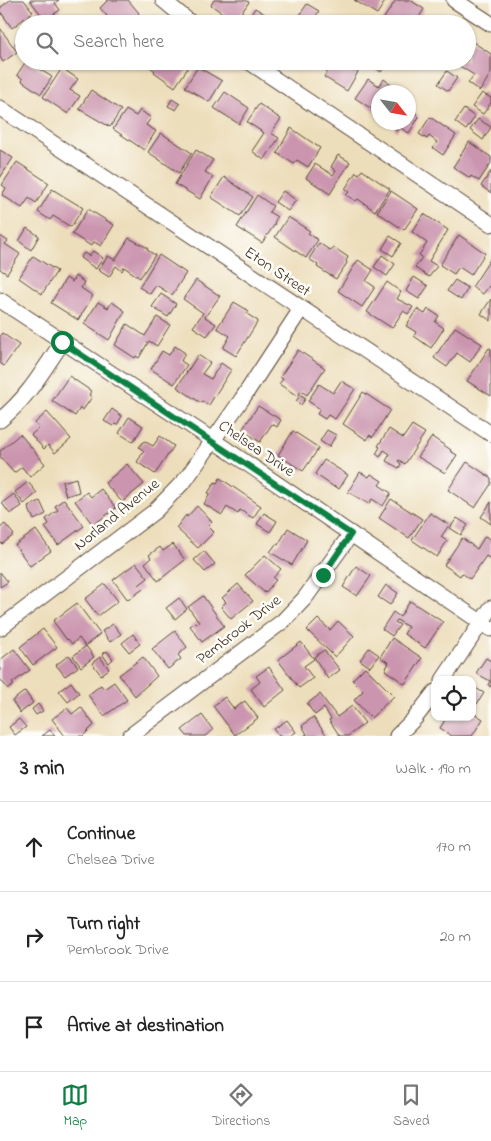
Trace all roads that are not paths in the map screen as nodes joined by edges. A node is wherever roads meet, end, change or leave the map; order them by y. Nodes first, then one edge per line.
1 (163, 0) edge
2 (454, 0) edge
3 (181, 15) edge
4 (491, 24) edge
5 (261, 70) edge
6 (0, 99) edge
7 (0, 108) edge
8 (45, 137) junction
9 (491, 224) edge
10 (0, 300) edge
11 (301, 309) junction
12 (62, 342) junction
13 (0, 420) edge
14 (491, 434) edge
15 (214, 441) junction
16 (351, 534) junction
17 (491, 608) edge
18 (486, 625) edge
19 (0, 628) edge
20 (446, 676) edge
21 (431, 697) edge
22 (130, 736) edge
23 (397, 736) edge

1 - 3 street
2 - 4 street
5 - 9 street
6 - 8 street, Eton Street
7 - 8 street, Eton Street
8 - 11 street, Eton Street
10 - 12 street, Chelsea Drive
11 - 14 street, Eton Street
11 - 15 street, Norland Avenue
12 - 13 street
12 - 15 street, Chelsea Drive
15 - 16 street, Chelsea Drive
15 - 19 street, Norland Avenue
16 - 18 street, Chelsea Drive
16 - 22 street, Pembrook Drive
17 - 18 street
18 - 20 street
21 - 23 street

